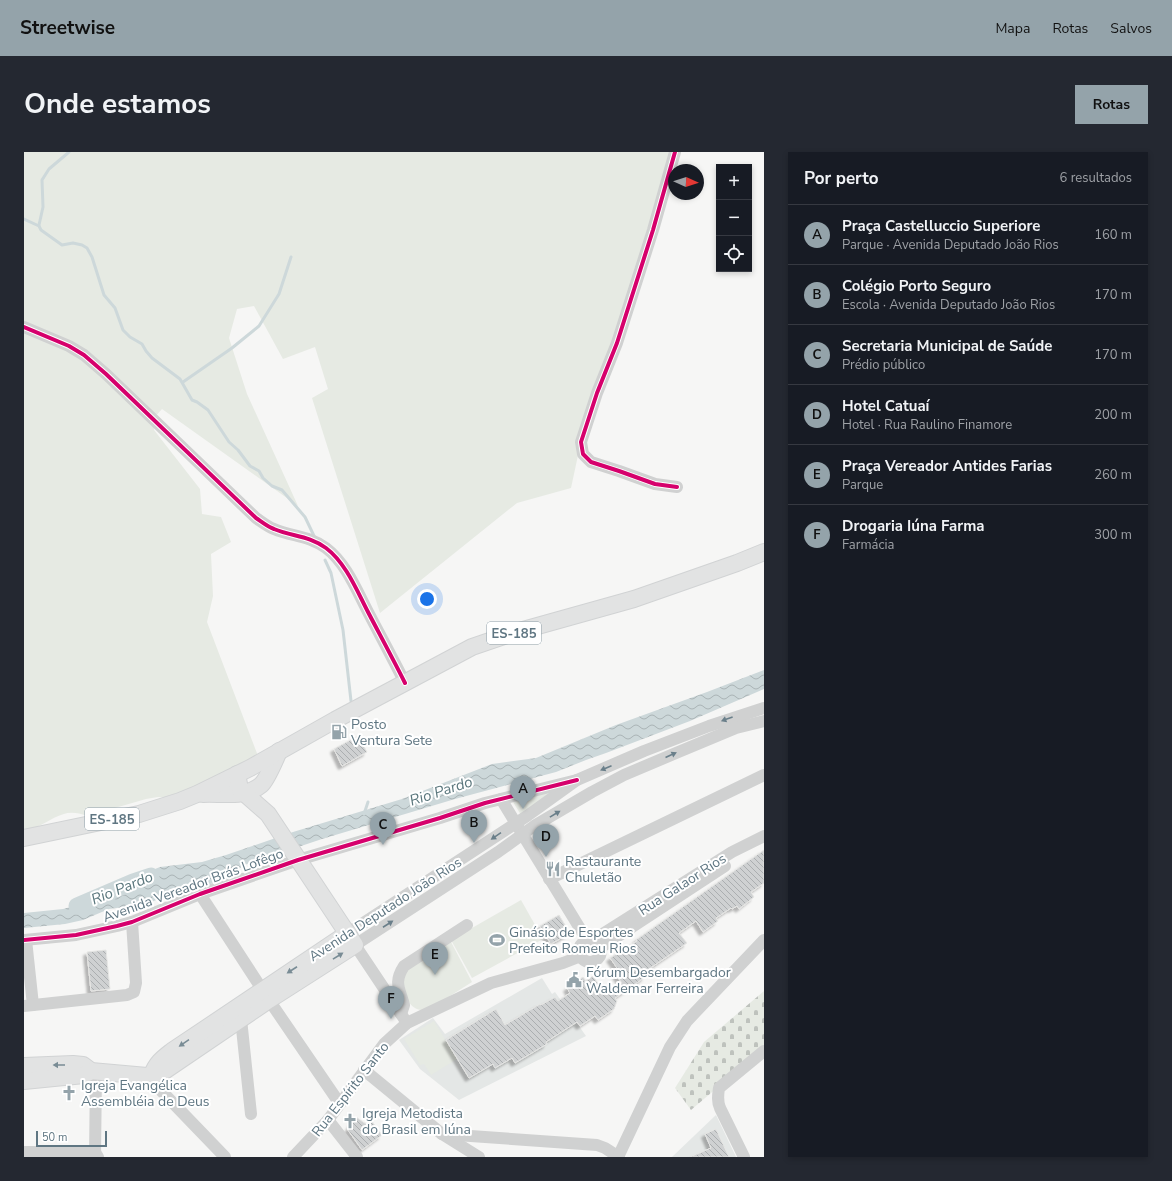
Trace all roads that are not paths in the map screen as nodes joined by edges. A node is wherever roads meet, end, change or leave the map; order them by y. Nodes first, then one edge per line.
1 (675, 152) edge
2 (24, 327) edge
3 (678, 488) dead end
4 (764, 552) edge
5 (405, 683) junction
6 (764, 708) edge
7 (764, 721) edge
8 (279, 751) junction
9 (244, 771) junction
10 (764, 775) edge
11 (577, 780) junction
12 (262, 784) junction
13 (244, 793) junction
14 (197, 794) junction
15 (501, 799) junction
16 (269, 816) junction
17 (515, 823) junction
18 (523, 835) junction
19 (764, 836) edge
20 (24, 838) edge
21 (296, 855) junction
22 (549, 879) junction
23 (200, 894) junction
24 (132, 922) junction
25 (467, 925) dead end
26 (352, 939) junction
27 (25, 940) edge
28 (764, 940) edge
29 (593, 943) junction
30 (581, 956) junction
31 (266, 995) junction
32 (28, 1005) edge
33 (404, 1018) junction
34 (241, 1019) junction
35 (764, 1051) edge
36 (24, 1066) edge
37 (364, 1070) junction
38 (94, 1071) junction
39 (149, 1075) junction
40 (24, 1081) edge
41 (340, 1104) junction
42 (251, 1114) dead end
43 (328, 1120) junction
44 (442, 1134) junction
45 (24, 1152) edge
46 (96, 1155) edge
47 (225, 1157) edge
48 (293, 1157) edge
49 (357, 1157) edge
50 (479, 1157) edge
51 (618, 1157) edge
52 (744, 1157) edge

1 - 3 street
2 - 5 street
4 - 5 main road, ES-185
5 - 8 main road, ES-185
6 -> 11 street, Avenida Deputado João Rios
18 -> 7 street, Avenida Deputado João Rios
8 - 9 main road, ES-185
8 - 12 main road
9 - 12 main road
9 - 13 main road
9 - 14 main road, ES-185
10 - 22 street
11 - 15 street, Avenida Vereador Brás Lofêgo
11 - 17 street, Avenida Deputado João Rios
12 - 13 main road
12 - 16 main road
13 - 14 main road
13 - 16 main road
14 - 20 main road, ES-185
15 - 17 street
15 - 21 street, Avenida Vereador Brás Lofêgo
16 - 21 main road
17 - 18 street
17 -> 26 street, Avenida Deputado João Rios
18 - 22 street
26 -> 18 street, Avenida Deputado João Rios
19 - 29 street, Rua Galaor Rios
21 - 23 street, Avenida Vereador Brás Lofêgo
21 - 26 main road
22 - 29 street
23 - 24 street, Avenida Vereador Brás Lofêgo
23 - 31 street
24 - 27 street, Avenida Vereador Brás Lofêgo
24 - 32 street
25 - 33 street
26 - 31 main road, Avenida Deputado João Rios
26 - 33 street
27 - 32 street
28 - 51 street
29 - 30 street
29 - 30 street, Rua Galaor Rios
30 - 33 street, Rua Galaor Rios
31 - 34 main road, Avenida Deputado João Rios
31 -> 39 main road, Avenida Deputado João Rios
31 - 41 street
33 - 37 street, Rua Espírito Santo
34 - 39 main road, Avenida Deputado João Rios
34 - 42 street
35 - 52 street
38 -> 36 main road
37 - 41 street, Rua Espírito Santo
37 - 44 street
38 - 39 main road
38 - 40 main road
38 - 46 street
39 - 47 street
41 - 43 street, Rua Espírito Santo
43 - 48 street, Rua Espírito Santo
43 - 49 street
44 - 50 street
44 - 51 street
45 - 46 street

